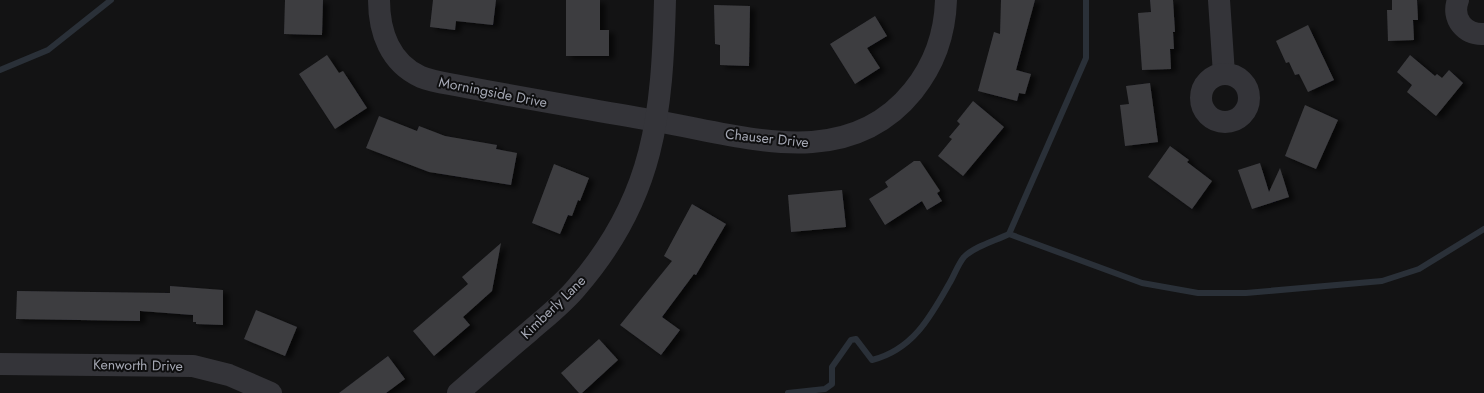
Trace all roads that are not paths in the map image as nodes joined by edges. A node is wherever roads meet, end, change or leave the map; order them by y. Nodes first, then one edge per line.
1 (379, 0) edge
2 (664, 0) edge
3 (946, 0) edge
4 (1219, 0) edge
5 (1458, 0) edge
6 (1484, 34) edge
7 (1224, 74) dead end
8 (657, 121) junction
9 (0, 364) edge
10 (271, 393) edge
11 (458, 393) edge

1 - 8 street, Morningside Drive
2 - 8 street, Kimberly Lane
3 - 8 street, Chauser Drive
4 - 7 street
5 - 6 street
8 - 11 street, Kimberly Lane
9 - 10 street, Kenworth Drive

